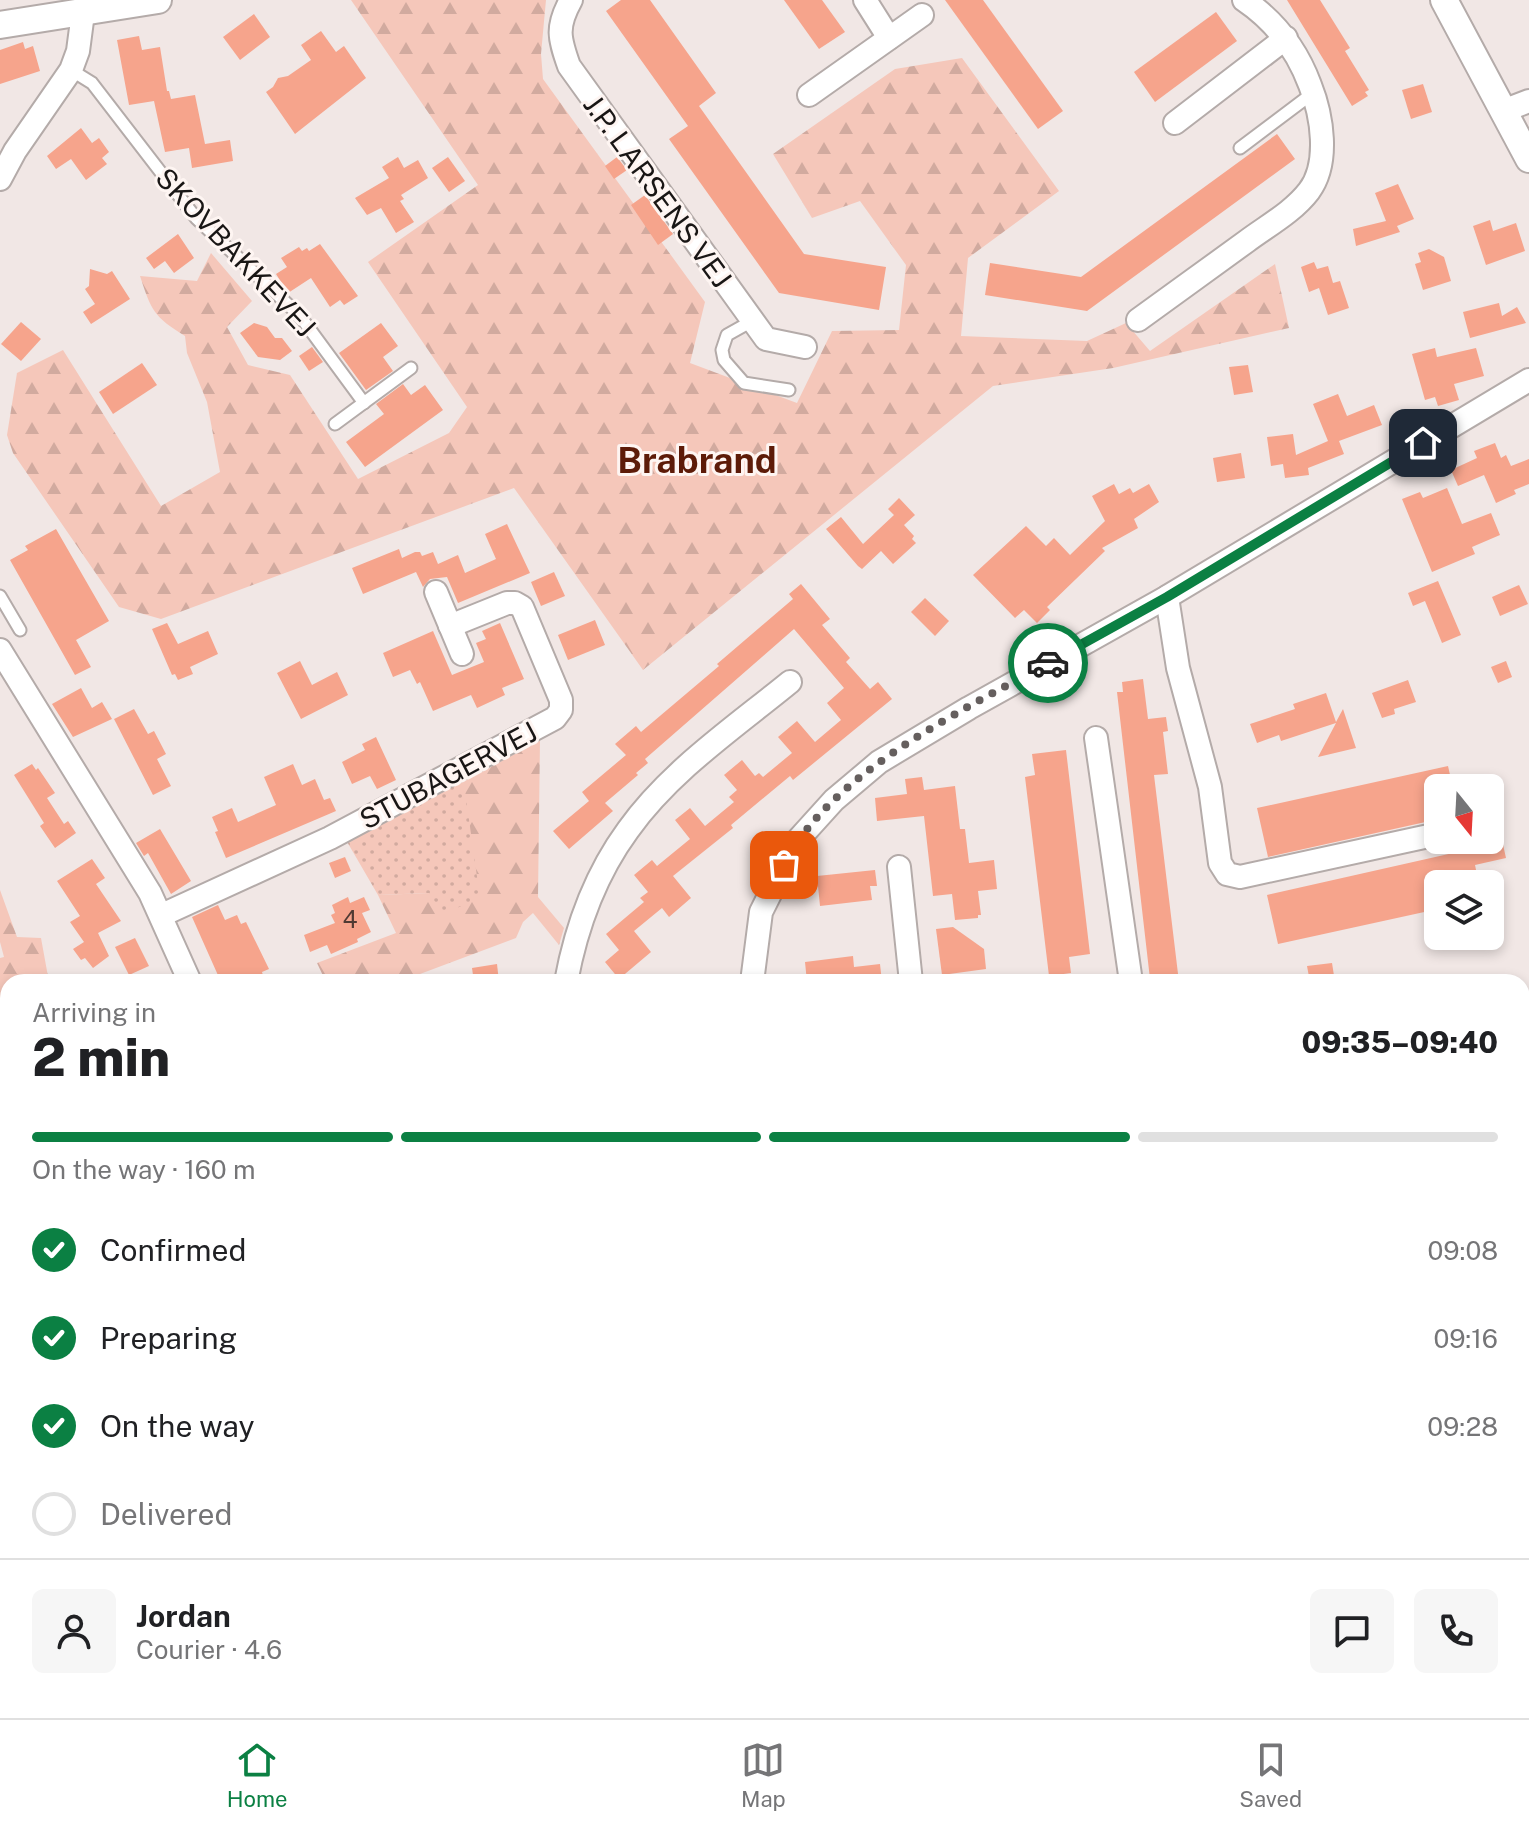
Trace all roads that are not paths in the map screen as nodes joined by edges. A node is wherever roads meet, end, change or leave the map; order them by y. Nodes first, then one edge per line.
1 (153, 0) edge
2 (571, 0) edge
3 (865, 0) edge
4 (1244, 0) edge
5 (1444, 0) edge
6 (83, 13) junction
7 (922, 15) dead end
8 (0, 25) edge
9 (889, 38) junction
10 (1286, 38) junction
11 (71, 70) junction
12 (1313, 93) junction
13 (809, 95) dead end
14 (1529, 101) edge
15 (1503, 111) junction
16 (1175, 123) dead end
17 (1240, 148) dead end
18 (1529, 159) edge
19 (0, 179) edge
20 (1138, 320) dead end
21 (752, 321) junction
22 (805, 347) dead end
23 (411, 368) dead end
24 (1529, 380) edge
25 (789, 390) dead end
26 (364, 403) junction
27 (335, 424) dead end
28 (436, 592) dead end
29 (1167, 597) junction
30 (2, 602) edge
31 (450, 626) junction
32 (20, 630) dead end
33 (0, 650) edge
34 (462, 654) dead end
35 (790, 682) dead end
36 (1096, 738) dead end
37 (1424, 837) edge
38 (899, 867) dead end
39 (162, 915) junction
40 (187, 974) edge
41 (568, 974) edge
42 (753, 974) edge
43 (910, 974) edge
44 (1130, 974) edge

1 - 6 street
2 - 21 street, J.P. LARSENS VEJ
3 - 9 street
4 - 10 street
5 - 15 street
6 - 8 street
6 - 11 street
7 - 9 street
9 - 13 street
10 - 12 street
10 - 16 street
11 - 19 street
11 - 26 lane, SKOVBAKKEVEJ
12 - 17 lane
12 - 20 street
14 - 15 street
15 - 18 street
21 - 22 street, J.P. LARSENS VEJ
21 - 25 lane
23 - 26 lane
24 - 29 street
26 - 27 lane
28 - 31 street
29 - 37 street
29 - 42 street
30 - 32 lane
31 - 34 street
31 - 39 street, STUBAGERVEJ
33 - 39 street
35 - 41 street
36 - 44 street
38 - 43 street
39 - 40 street

